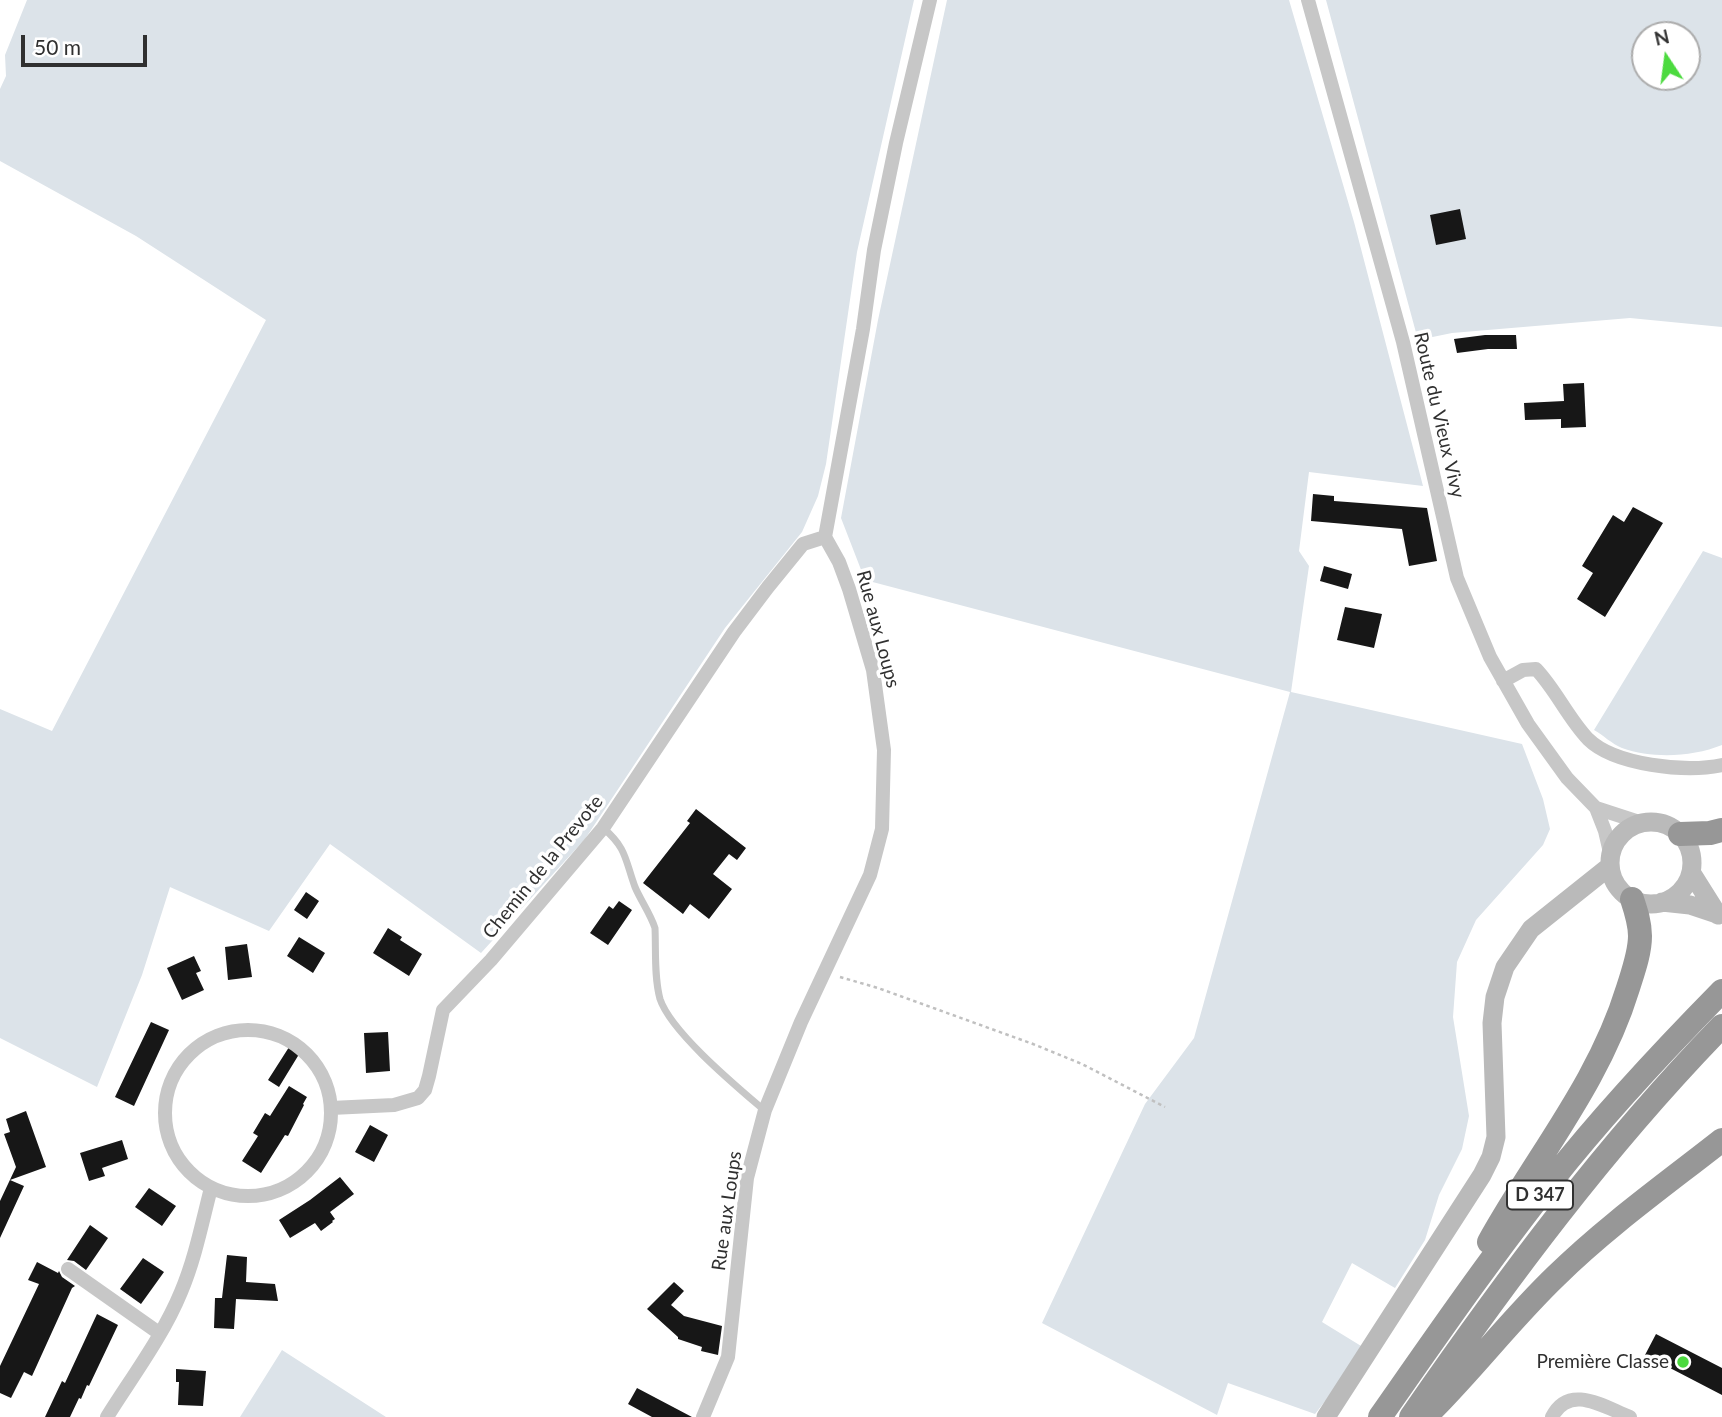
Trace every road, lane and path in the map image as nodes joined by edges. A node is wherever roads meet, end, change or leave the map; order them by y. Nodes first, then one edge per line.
1 (930, 0) edge
2 (1308, 0) edge
3 (825, 537) junction
4 (1503, 681) junction
5 (1722, 765) edge
6 (1596, 808) junction
7 (1642, 823) junction
8 (603, 828) junction
9 (1722, 830) edge
10 (1680, 834) junction
11 (1610, 862) junction
12 (1691, 872) junction
13 (1626, 894) junction
14 (1574, 895) junction
15 (1662, 902) junction
16 (1719, 916) edge
17 (824, 972) junction
18 (1722, 991) edge
19 (1722, 1026) edge
20 (1165, 1107) dead end
21 (331, 1108) junction
22 (765, 1110) junction
23 (1722, 1140) edge
24 (211, 1188) junction
25 (68, 1269) dead end
26 (159, 1333) junction
27 (1431, 1343) junction
28 (107, 1417) edge
29 (703, 1417) edge
30 (1326, 1417) edge
31 (1380, 1417) edge
32 (1410, 1417) edge
33 (1425, 1417) edge
34 (1552, 1417) edge
35 (1630, 1417) edge

1 - 3 street
2 - 4 street, Route du Vieux Vivy
3 - 8 street, Chemin de la Prevote
3 - 17 street, Rue aux Loups
4 - 5 street
4 - 6 street, Route du Vieux Vivy
6 - 7 street
6 - 11 street, Route du Vieux Vivy
7 - 10 street
7 - 11 street
8 - 21 street, Chemin de la Prevote
8 - 22 lane
9 - 10 highway
10 - 12 street
11 - 13 street
11 - 14 street
12 - 15 street
12 - 16 street
13 - 14 street
13 - 15 street
13 - 27 highway
14 - 30 street
15 - 16 street
17 - 20 path
17 - 22 street, Rue aux Loups
18 - 27 highway, D 347
19 - 32 highway, D 347
21 - 24 street
21 - 24 street
22 - 29 street, Rue aux Loups
23 - 33 highway
24 - 26 street
25 - 26 street
26 - 28 street
27 - 31 highway, D 347
34 - 35 street

